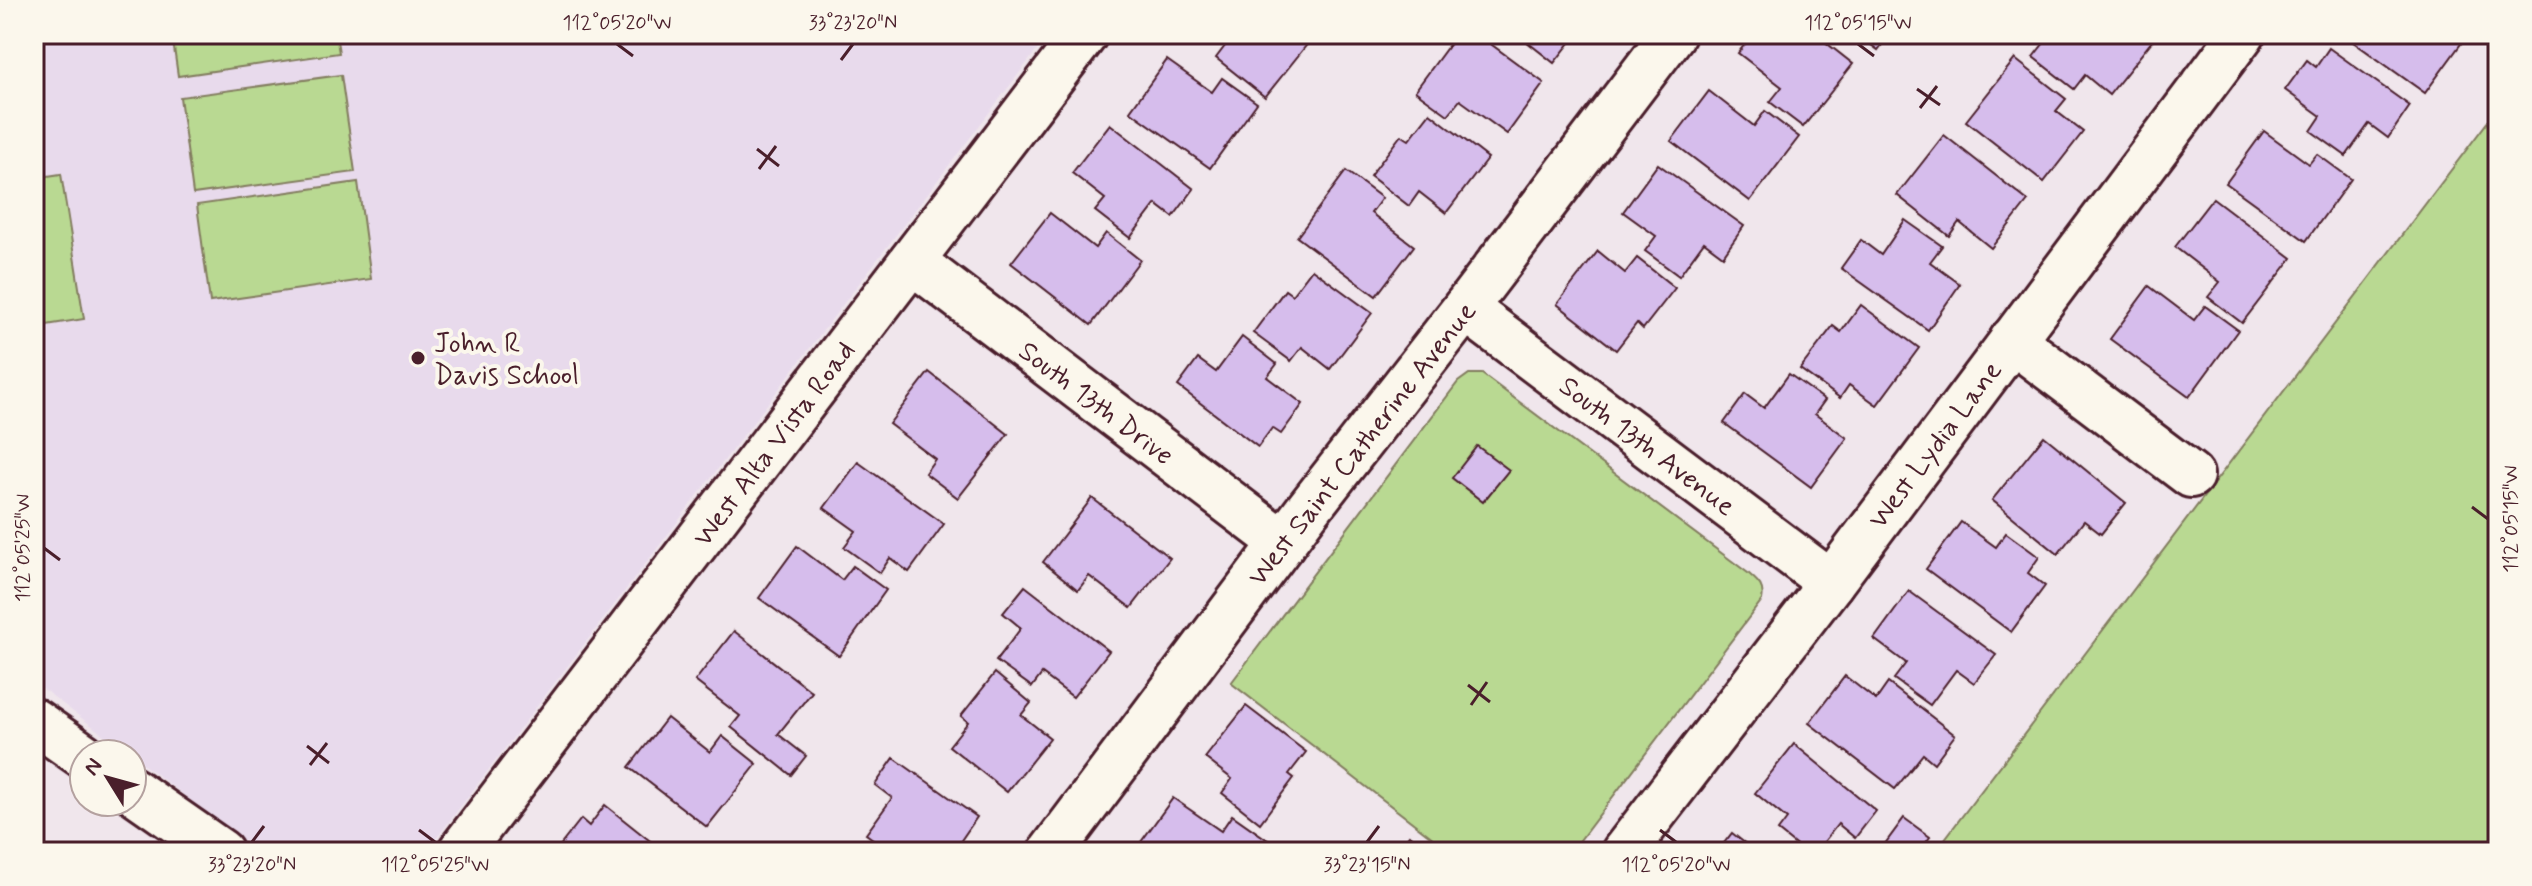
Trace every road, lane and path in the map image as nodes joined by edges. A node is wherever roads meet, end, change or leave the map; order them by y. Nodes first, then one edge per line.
1 (1085, 34) edge
2 (1673, 34) edge
3 (2242, 34) edge
4 (912, 261) junction
5 (1465, 308) junction
6 (2012, 340) junction
7 (2191, 475) dead end
8 (1283, 543) junction
9 (1831, 583) junction
10 (34, 721) edge
11 (68, 745) edge
12 (148, 801) edge
13 (221, 852) edge
14 (460, 852) edge
15 (1051, 852) edge
16 (1624, 852) edge

1 - 4 street, West Alta Vista Road
2 - 5 street, West Saint Catherine Avenue
3 - 6 street, West Lydia Lane
4 - 8 street, South 13th Drive
4 - 14 street, West Alta Vista Road
5 - 8 street, West Saint Catherine Avenue
5 - 9 street, South 13th Avenue
6 - 7 street
6 - 9 street, West Lydia Lane
8 - 15 street, West Saint Catherine Avenue
9 - 16 street, West Lydia Lane
10 - 11 street
12 - 13 street

